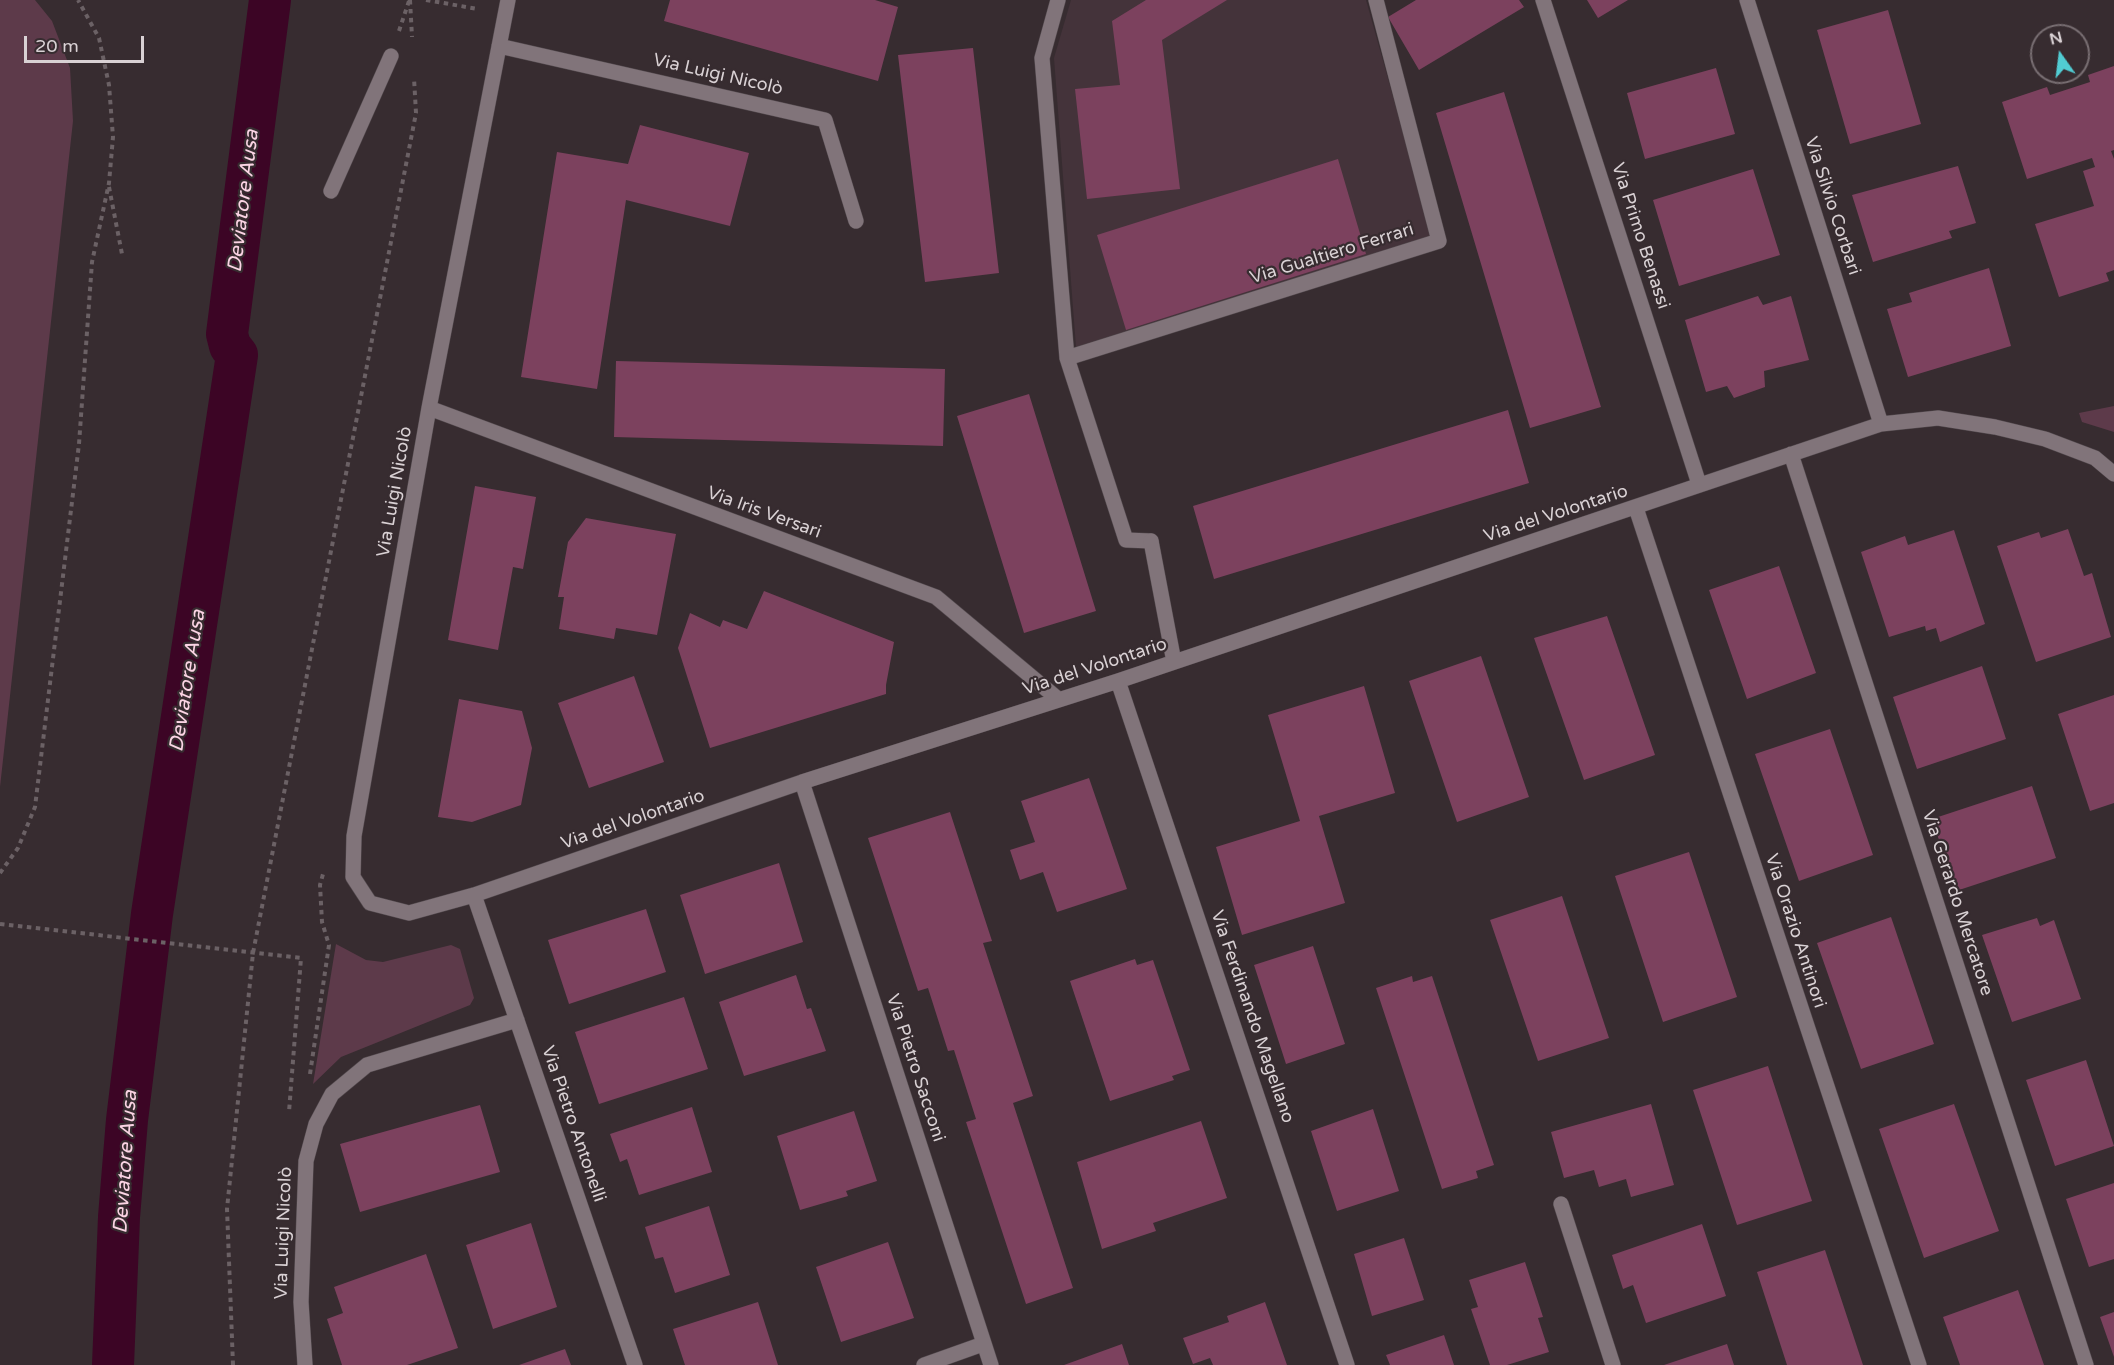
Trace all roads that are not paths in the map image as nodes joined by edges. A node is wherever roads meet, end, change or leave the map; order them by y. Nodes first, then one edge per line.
1 (1058, 0) edge
2 (1376, 0) edge
3 (1543, 0) edge
4 (1747, 0) edge
5 (507, 7) edge
6 (499, 46) junction
7 (391, 56) dead end
8 (331, 191) dead end
9 (856, 221) dead end
10 (1067, 358) junction
11 (429, 408) junction
12 (1881, 424) junction
13 (1791, 454) junction
14 (2114, 474) edge
15 (1699, 484) junction
16 (1636, 508) junction
17 (1174, 662) junction
18 (1118, 681) junction
19 (1058, 699) junction
20 (802, 782) junction
21 (474, 895) junction
22 (409, 913) joint
23 (517, 1020) junction
24 (1561, 1204) dead end
25 (984, 1344) junction
26 (305, 1365) edge
27 (635, 1365) edge
28 (924, 1365) edge
29 (991, 1365) edge
30 (1347, 1365) edge
31 (1612, 1365) edge
32 (1919, 1365) edge
33 (2086, 1365) edge

1 - 10 street
2 - 10 street, Via Gualtiero Ferrari
3 - 15 street, Via Primo Benassi
4 - 12 street, Via Silvio Corbari
5 - 6 street, Via Luigi Nicolò
6 - 9 street, Via Luigi Nicolò
6 - 11 street, Via Luigi Nicolò
7 - 8 street
10 - 17 street
11 - 19 street, Via Iris Versari
11 - 22 street, Via Luigi Nicolò
12 - 13 street, Via del Volontario
12 - 14 street, Via del Volontario
13 - 15 street, Via del Volontario
13 - 33 street, Via Gerardo Mercatore
15 - 16 street, Via del Volontario
16 - 17 street, Via del Volontario
16 - 32 street, Via Orazio Antinori
17 - 18 street, Via del Volontario
18 - 19 street, Via del Volontario
18 - 30 street, Via Ferdinando Magellano
19 - 20 street, Via del Volontario
20 - 21 street, Via del Volontario
20 - 25 street, Via Pietro Sacconi
21 - 22 street, Via del Volontario
21 - 23 street, Via Pietro Antonelli
23 - 26 street, Via Luigi Nicolò
23 - 27 street, Via Pietro Antonelli
24 - 31 street
25 - 28 street
25 - 29 street, Via Pietro Sacconi

